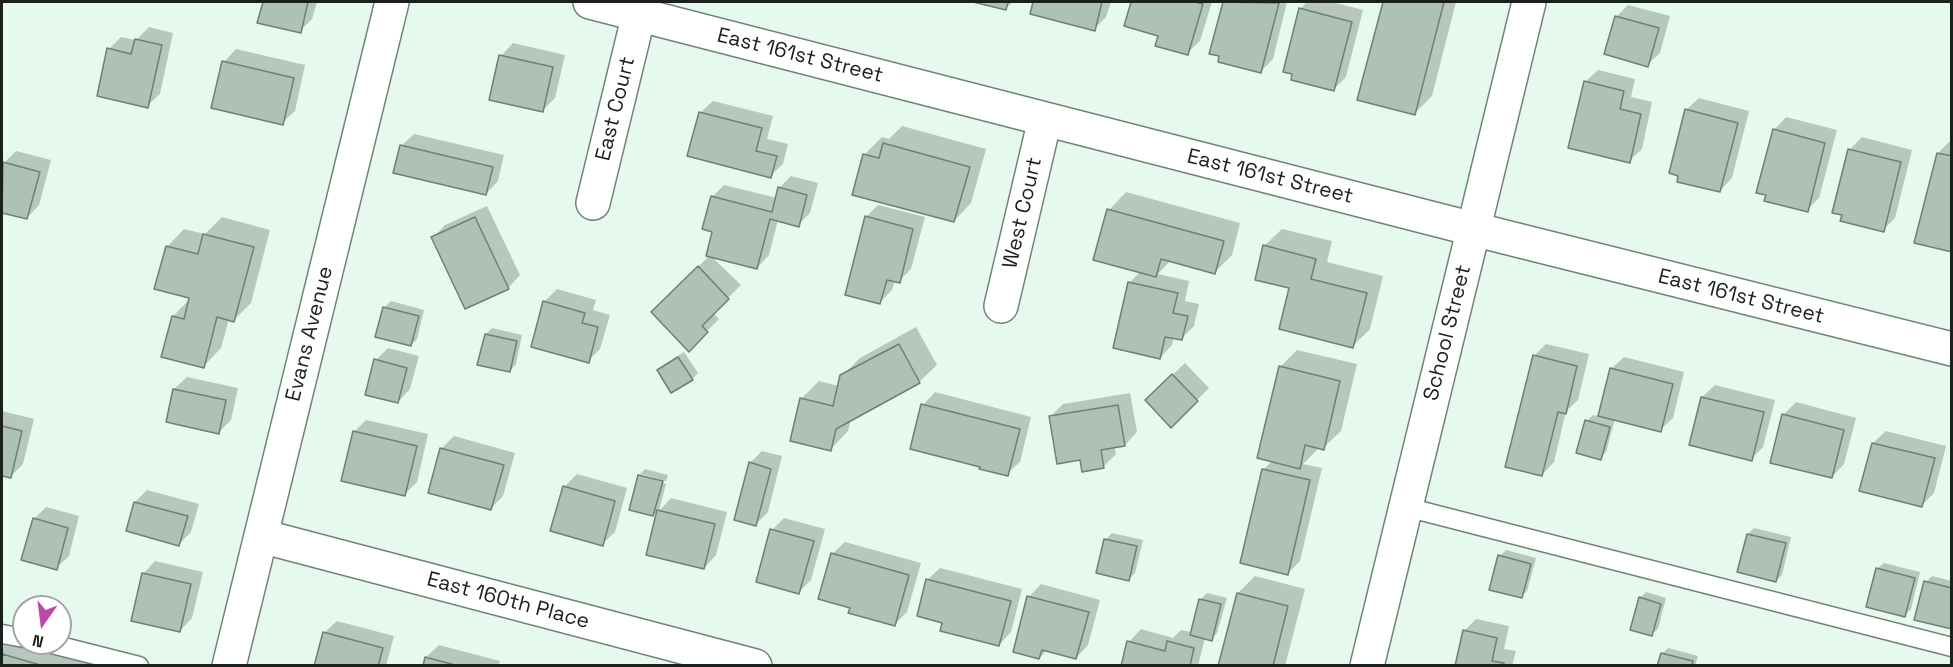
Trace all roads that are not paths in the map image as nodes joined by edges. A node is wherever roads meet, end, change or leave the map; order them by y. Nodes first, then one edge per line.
1 (392, 2) edge
2 (590, 2) edge
3 (1529, 2) edge
4 (639, 14) junction
5 (1045, 119) junction
6 (593, 203) dead end
7 (1473, 229) junction
8 (1001, 306) dead end
9 (1952, 349) edge
10 (1406, 507) junction
11 (261, 536) junction
12 (1952, 647) edge
13 (72, 649) edge
14 (662, 654) edge
15 (139, 666) edge
16 (229, 666) edge
17 (755, 666) edge
18 (1368, 666) edge

1 - 11 street, Evans Avenue
2 - 4 street, East 161st Street
3 - 7 street, School Street
4 - 5 street, East 161st Street
4 - 6 street, East Court
5 - 7 street, East 161st Street
5 - 8 street, West Court
7 - 9 street, East 161st Street
7 - 10 street, School Street
10 - 12 lane
10 - 18 street, School Street
11 - 14 street, East 160th Place
11 - 16 street, Evans Avenue
13 - 15 lane
14 - 17 street, East 160th Place

